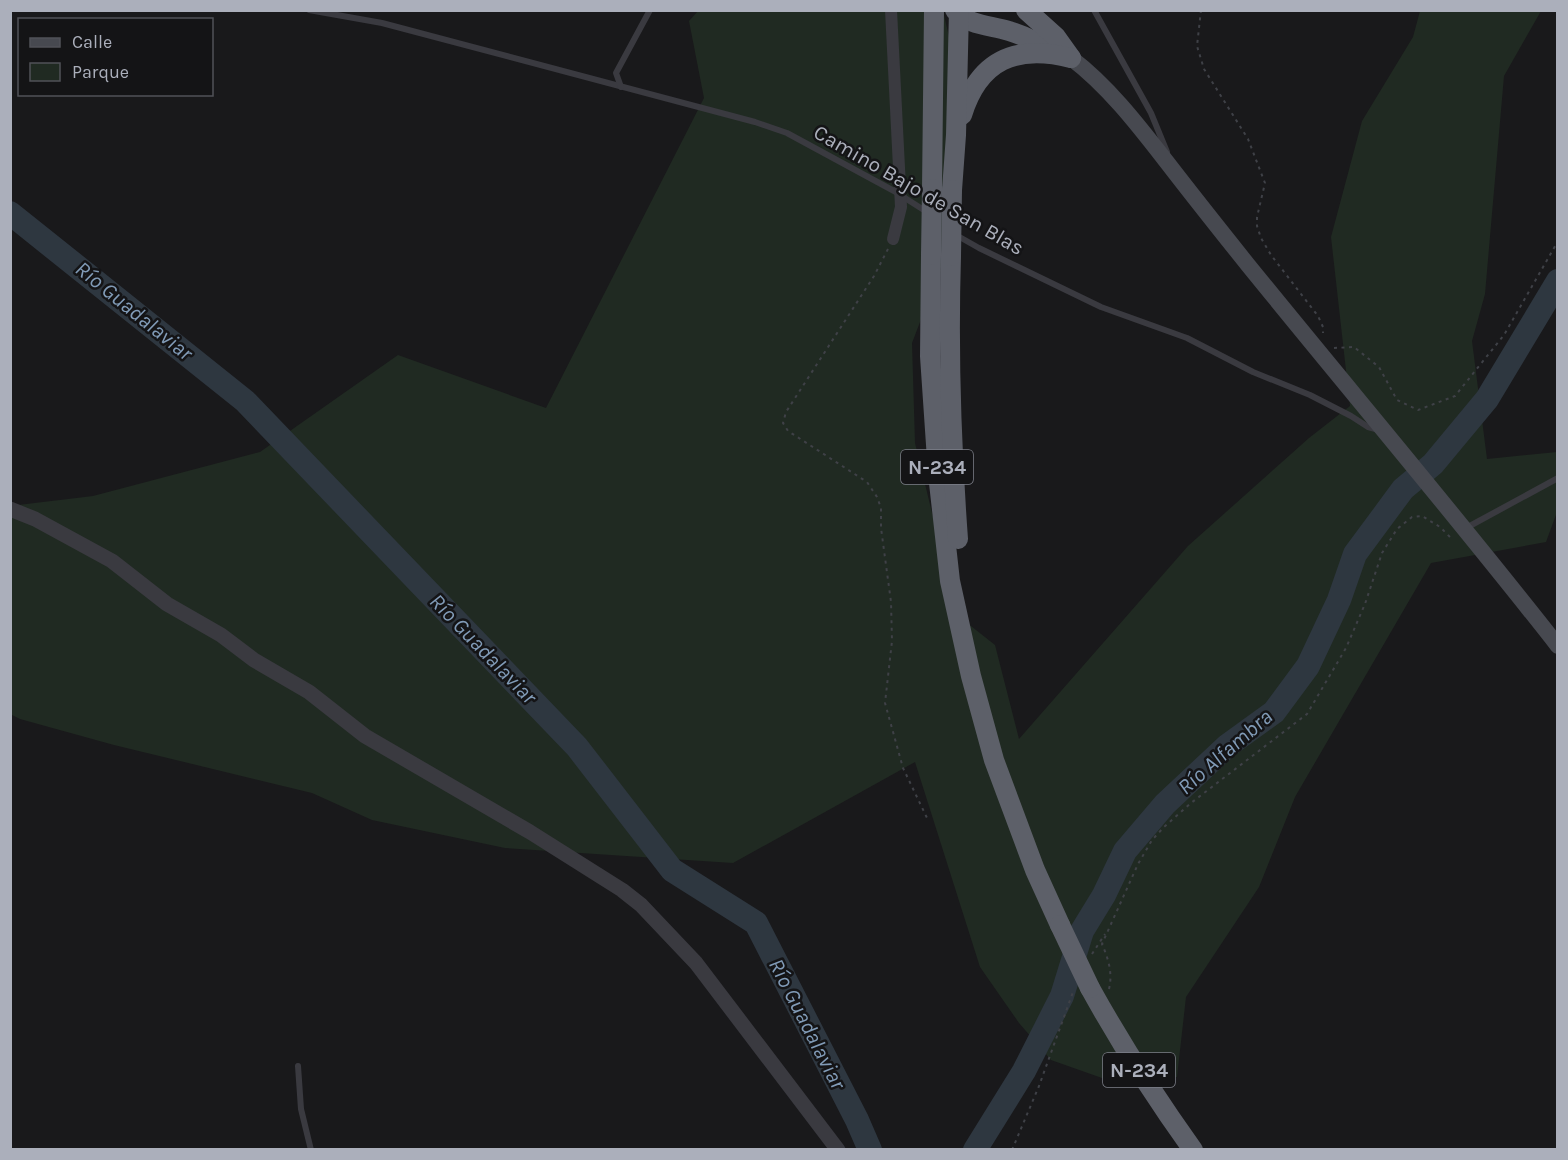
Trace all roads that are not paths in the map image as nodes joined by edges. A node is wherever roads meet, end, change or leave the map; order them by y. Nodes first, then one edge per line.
1 (309, 10) edge
2 (650, 10) edge
3 (891, 10) edge
4 (934, 10) edge
5 (1026, 10) edge
6 (1094, 10) edge
7 (958, 12) edge
8 (1064, 56) junction
9 (621, 87) junction
10 (956, 135) junction
11 (1175, 172) junction
12 (901, 195) junction
13 (937, 220) dead end
14 (944, 226) dead end
15 (893, 238) road end
16 (941, 256) junction
17 (1385, 432) junction
18 (1557, 478) edge
19 (10, 509) edge
20 (1465, 529) junction
21 (1557, 646) edge
22 (298, 1066) dead end
23 (311, 1149) edge
24 (838, 1149) edge
25 (1193, 1149) edge

1 - 9 lane, Camino Bajo de San Blas
2 - 9 lane
3 - 12 street
4 - 16 highway, N-234, bridge
5 - 8 highway
6 - 11 lane
7 - 8 highway
7 - 10 highway, N-234
8 - 10 highway
8 - 11 main road
9 - 12 lane, Camino Bajo de San Blas
10 - 16 highway, N-234, bridge
11 - 17 main road
12 - 13 lane, Camino Bajo de San Blas
12 - 15 street
14 - 17 lane, Camino Bajo de San Blas
16 - 25 highway, N-234, bridge
17 - 20 main road
18 - 20 lane
19 - 24 street
20 - 21 main road
22 - 23 lane

